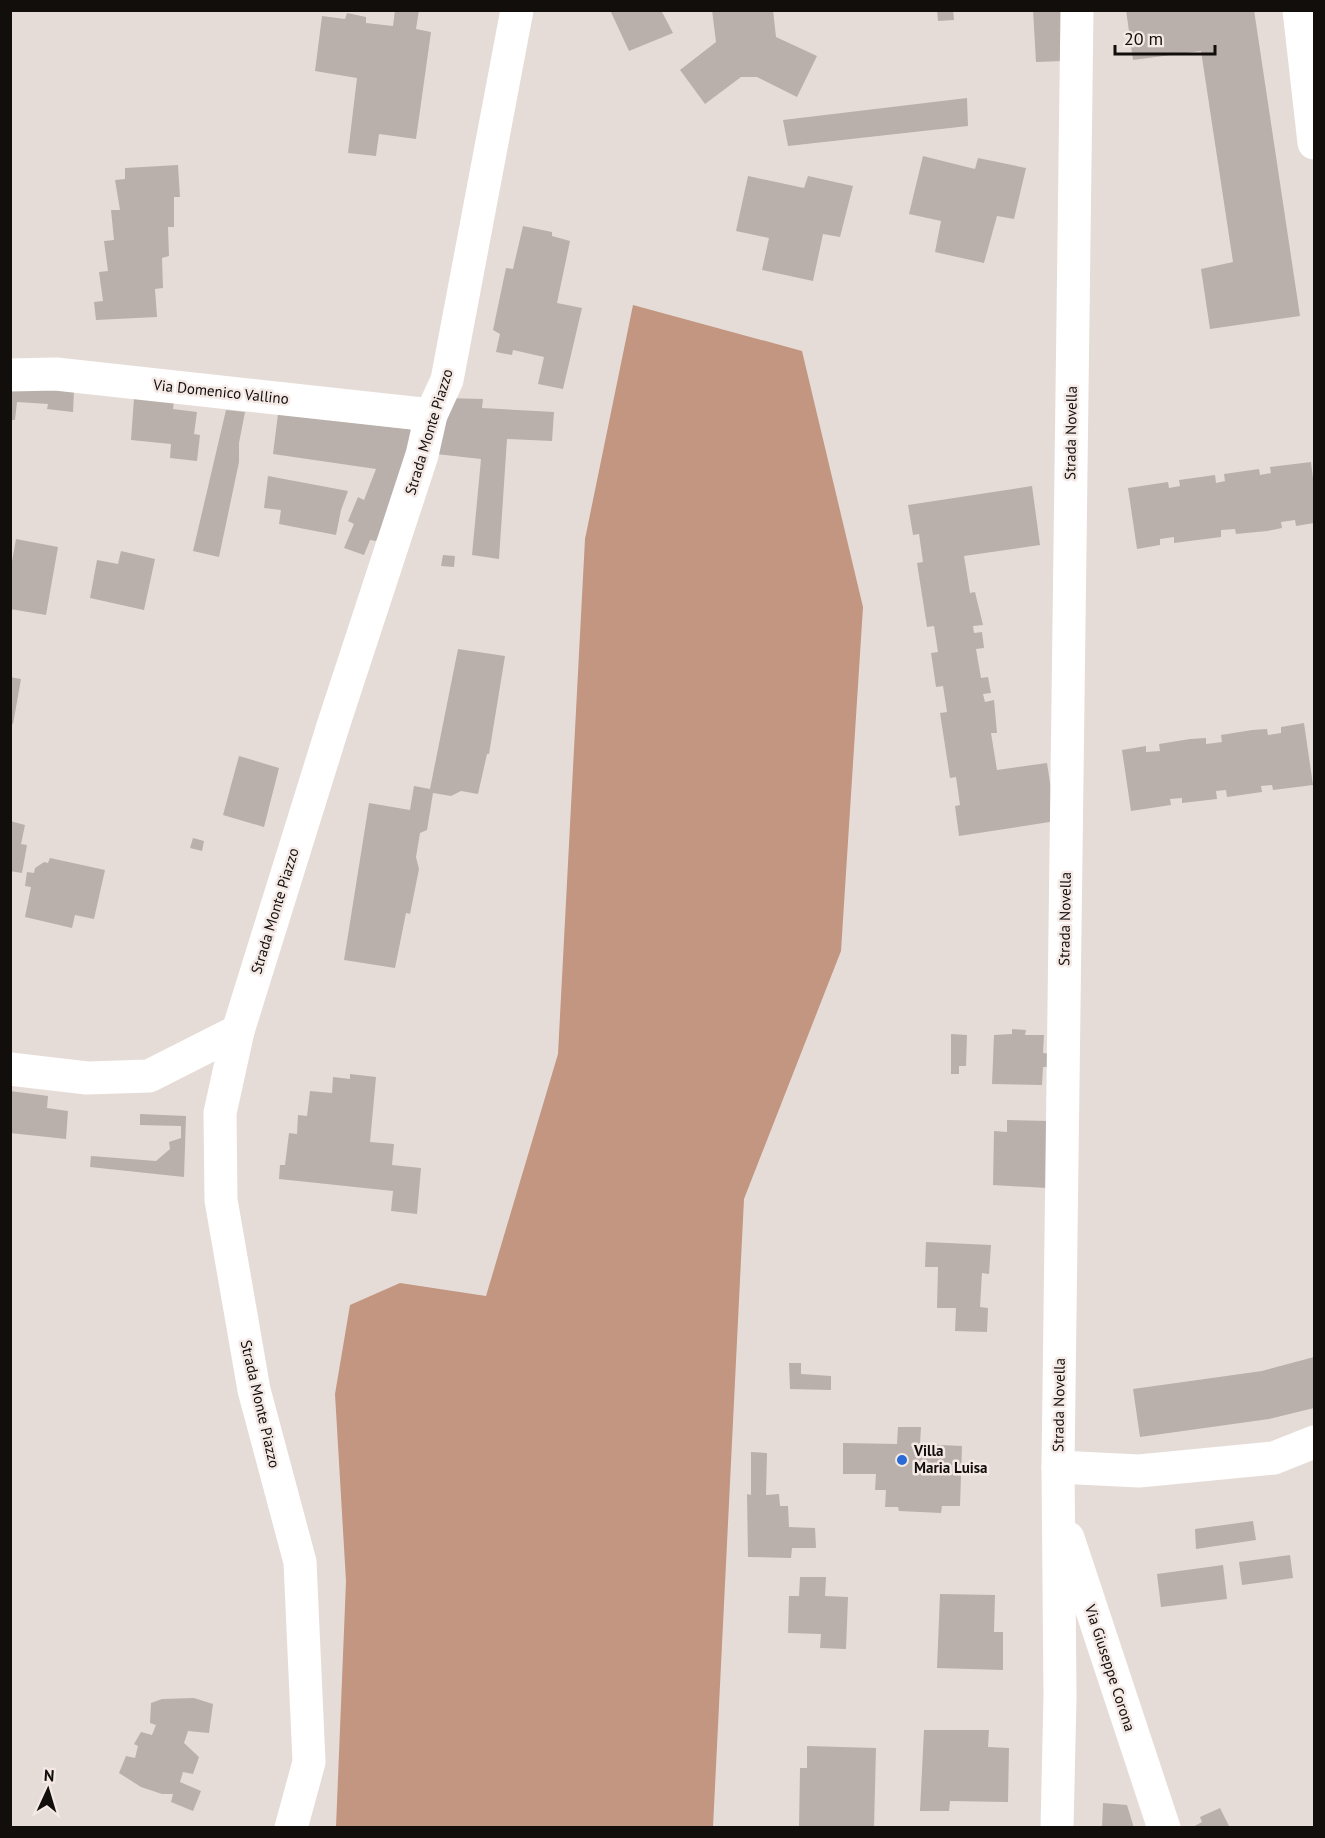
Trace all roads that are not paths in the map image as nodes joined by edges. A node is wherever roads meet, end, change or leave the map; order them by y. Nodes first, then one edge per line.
1 (517, 10) edge
2 (1077, 10) edge
3 (1299, 10) edge
4 (1314, 143) edge
5 (10, 375) edge
6 (430, 415) junction
7 (238, 1031) junction
8 (10, 1069) edge
9 (1314, 1442) edge
10 (1058, 1467) junction
11 (1059, 1507) junction
12 (291, 1827) edge
13 (1057, 1827) edge
14 (1164, 1827) edge

1 - 6 street, Strada Monte Piazzo
2 - 10 street, Strada Novella
3 - 4 street
5 - 6 street, Via Domenico Vallino
6 - 7 street, Strada Monte Piazzo
7 - 8 street
7 - 12 street, Strada Monte Piazzo
9 - 10 street
10 - 11 street, Strada Novella
11 - 13 street, Strada Novella
11 - 14 street, Via Giuseppe Corona

